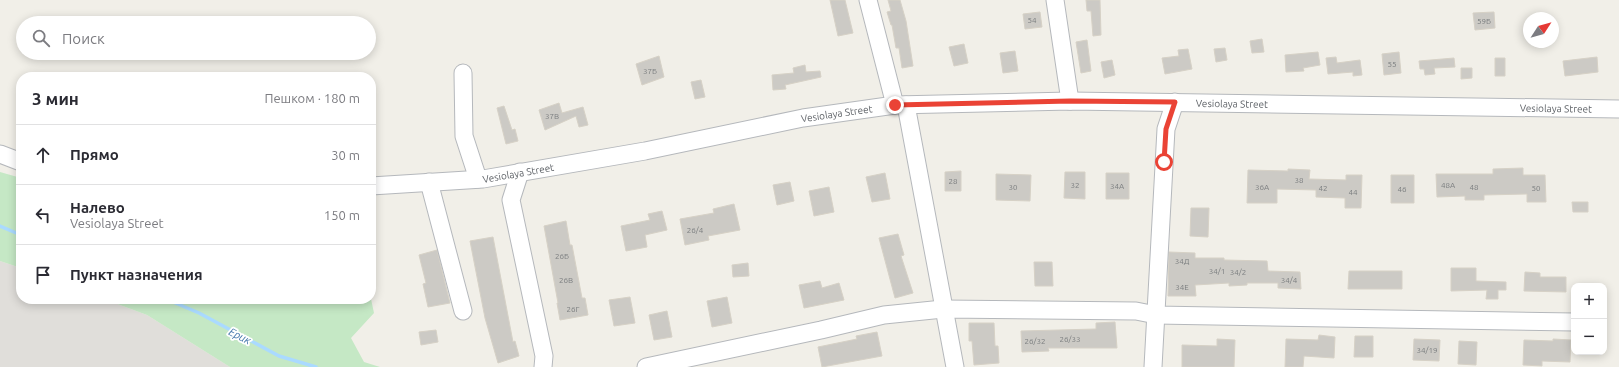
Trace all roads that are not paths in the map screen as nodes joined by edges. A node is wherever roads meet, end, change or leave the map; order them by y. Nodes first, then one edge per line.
1 (868, 0) edge
2 (1055, 0) edge
3 (463, 73) dead end
4 (1070, 101) junction
5 (1175, 102) junction
6 (900, 105) junction
7 (1619, 109) edge
8 (0, 154) edge
9 (16, 160) edge
10 (520, 172) junction
11 (478, 179) junction
12 (430, 182) junction
13 (376, 186) edge
14 (944, 309) junction
15 (463, 311) dead end
16 (1156, 315) junction
17 (1571, 322) edge
18 (673, 361) junction
19 (543, 367) edge
20 (646, 367) edge
21 (695, 367) edge
22 (955, 367) edge
23 (1153, 367) edge

1 - 6 street
2 - 4 street
3 - 11 street
4 - 5 street, Vesiolaya Street
4 - 6 street, Vesiolaya Street
5 - 7 street, Vesiolaya Street
5 - 16 street
6 - 10 street, Vesiolaya Street
6 - 14 street
8 - 9 street
10 - 11 street, Vesiolaya Street
10 - 19 street
11 - 12 street, Vesiolaya Street
12 - 13 street, Vesiolaya Street
12 - 15 street
14 - 16 street
14 - 18 street
14 - 22 street
16 - 17 street
16 - 23 street
18 - 20 street
18 - 21 street

